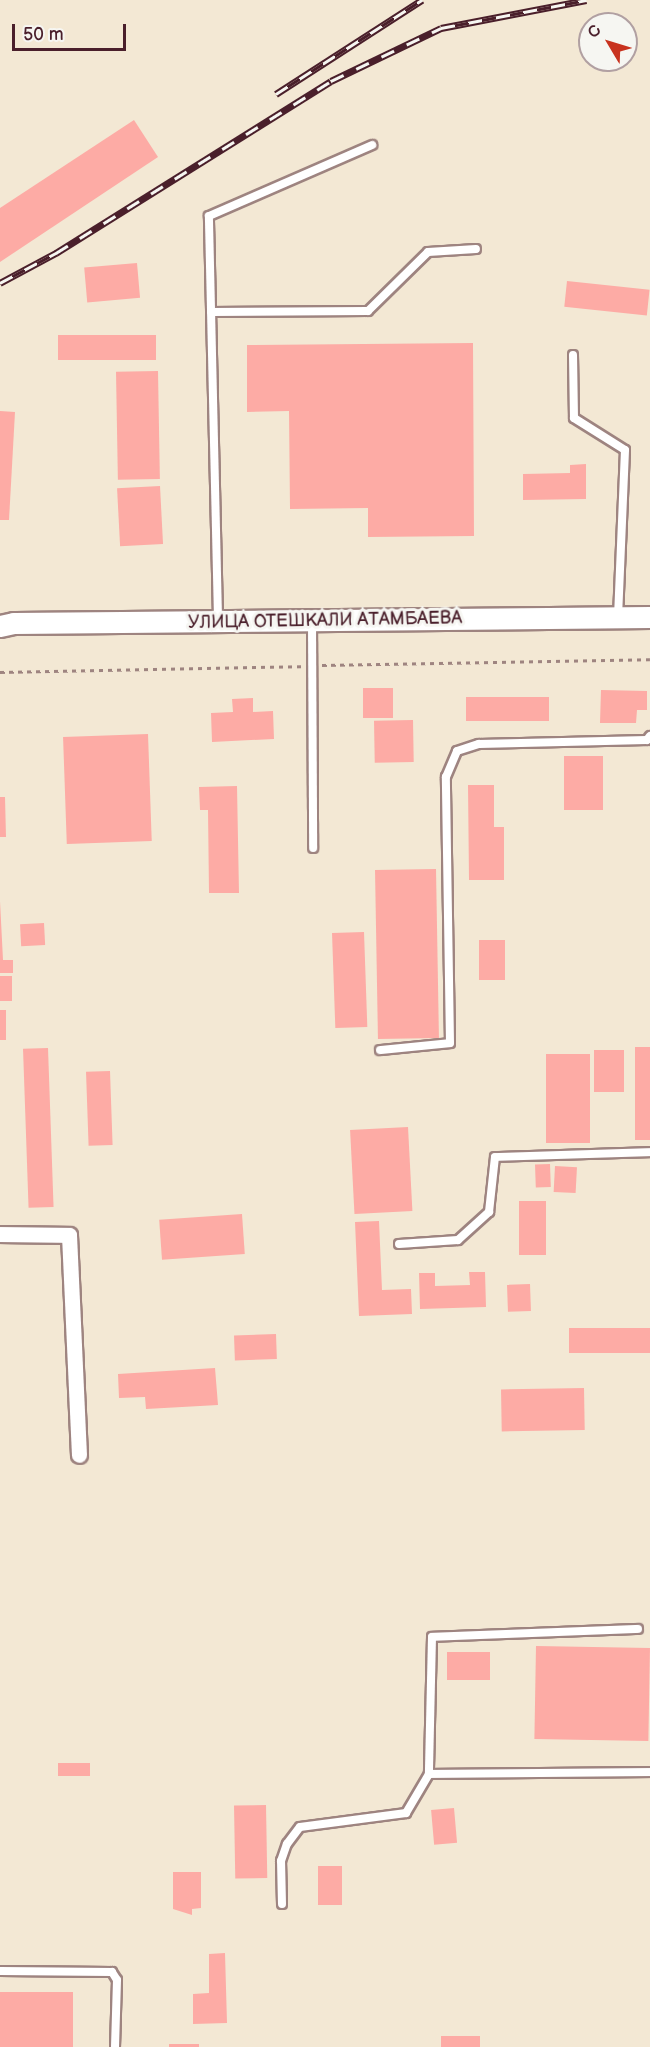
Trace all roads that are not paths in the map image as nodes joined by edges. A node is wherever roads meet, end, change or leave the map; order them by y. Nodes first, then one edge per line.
1 (372, 145) dead end
2 (476, 249) dead end
3 (211, 312) junction
4 (573, 355) dead end
5 (618, 617) junction
6 (650, 617) edge
7 (312, 621) junction
8 (218, 623) junction
9 (0, 626) edge
10 (650, 735) edge
11 (313, 848) dead end
12 (380, 1050) dead end
13 (650, 1152) edge
14 (0, 1234) edge
15 (399, 1244) dead end
16 (79, 1455) dead end
17 (638, 1629) dead end
18 (650, 1772) edge
19 (429, 1774) junction
20 (282, 1904) dead end
21 (0, 1971) edge
22 (115, 2047) edge

1 - 3 lane
2 - 3 lane
3 - 8 lane
4 - 5 lane
5 - 6 street, УЛИЦА ОТЕШКАЛИ АТАМБАЕВА
5 - 7 street, УЛИЦА ОТЕШКАЛИ АТАМБАЕВА
7 - 8 street, УЛИЦА ОТЕШКАЛИ АТАМБАЕВА
7 - 11 lane
8 - 9 street, УЛИЦА ОТЕШКАЛИ АТАМБАЕВА
10 - 12 lane
13 - 15 lane
14 - 16 street
17 - 19 lane
18 - 19 lane
19 - 20 lane
21 - 22 lane

